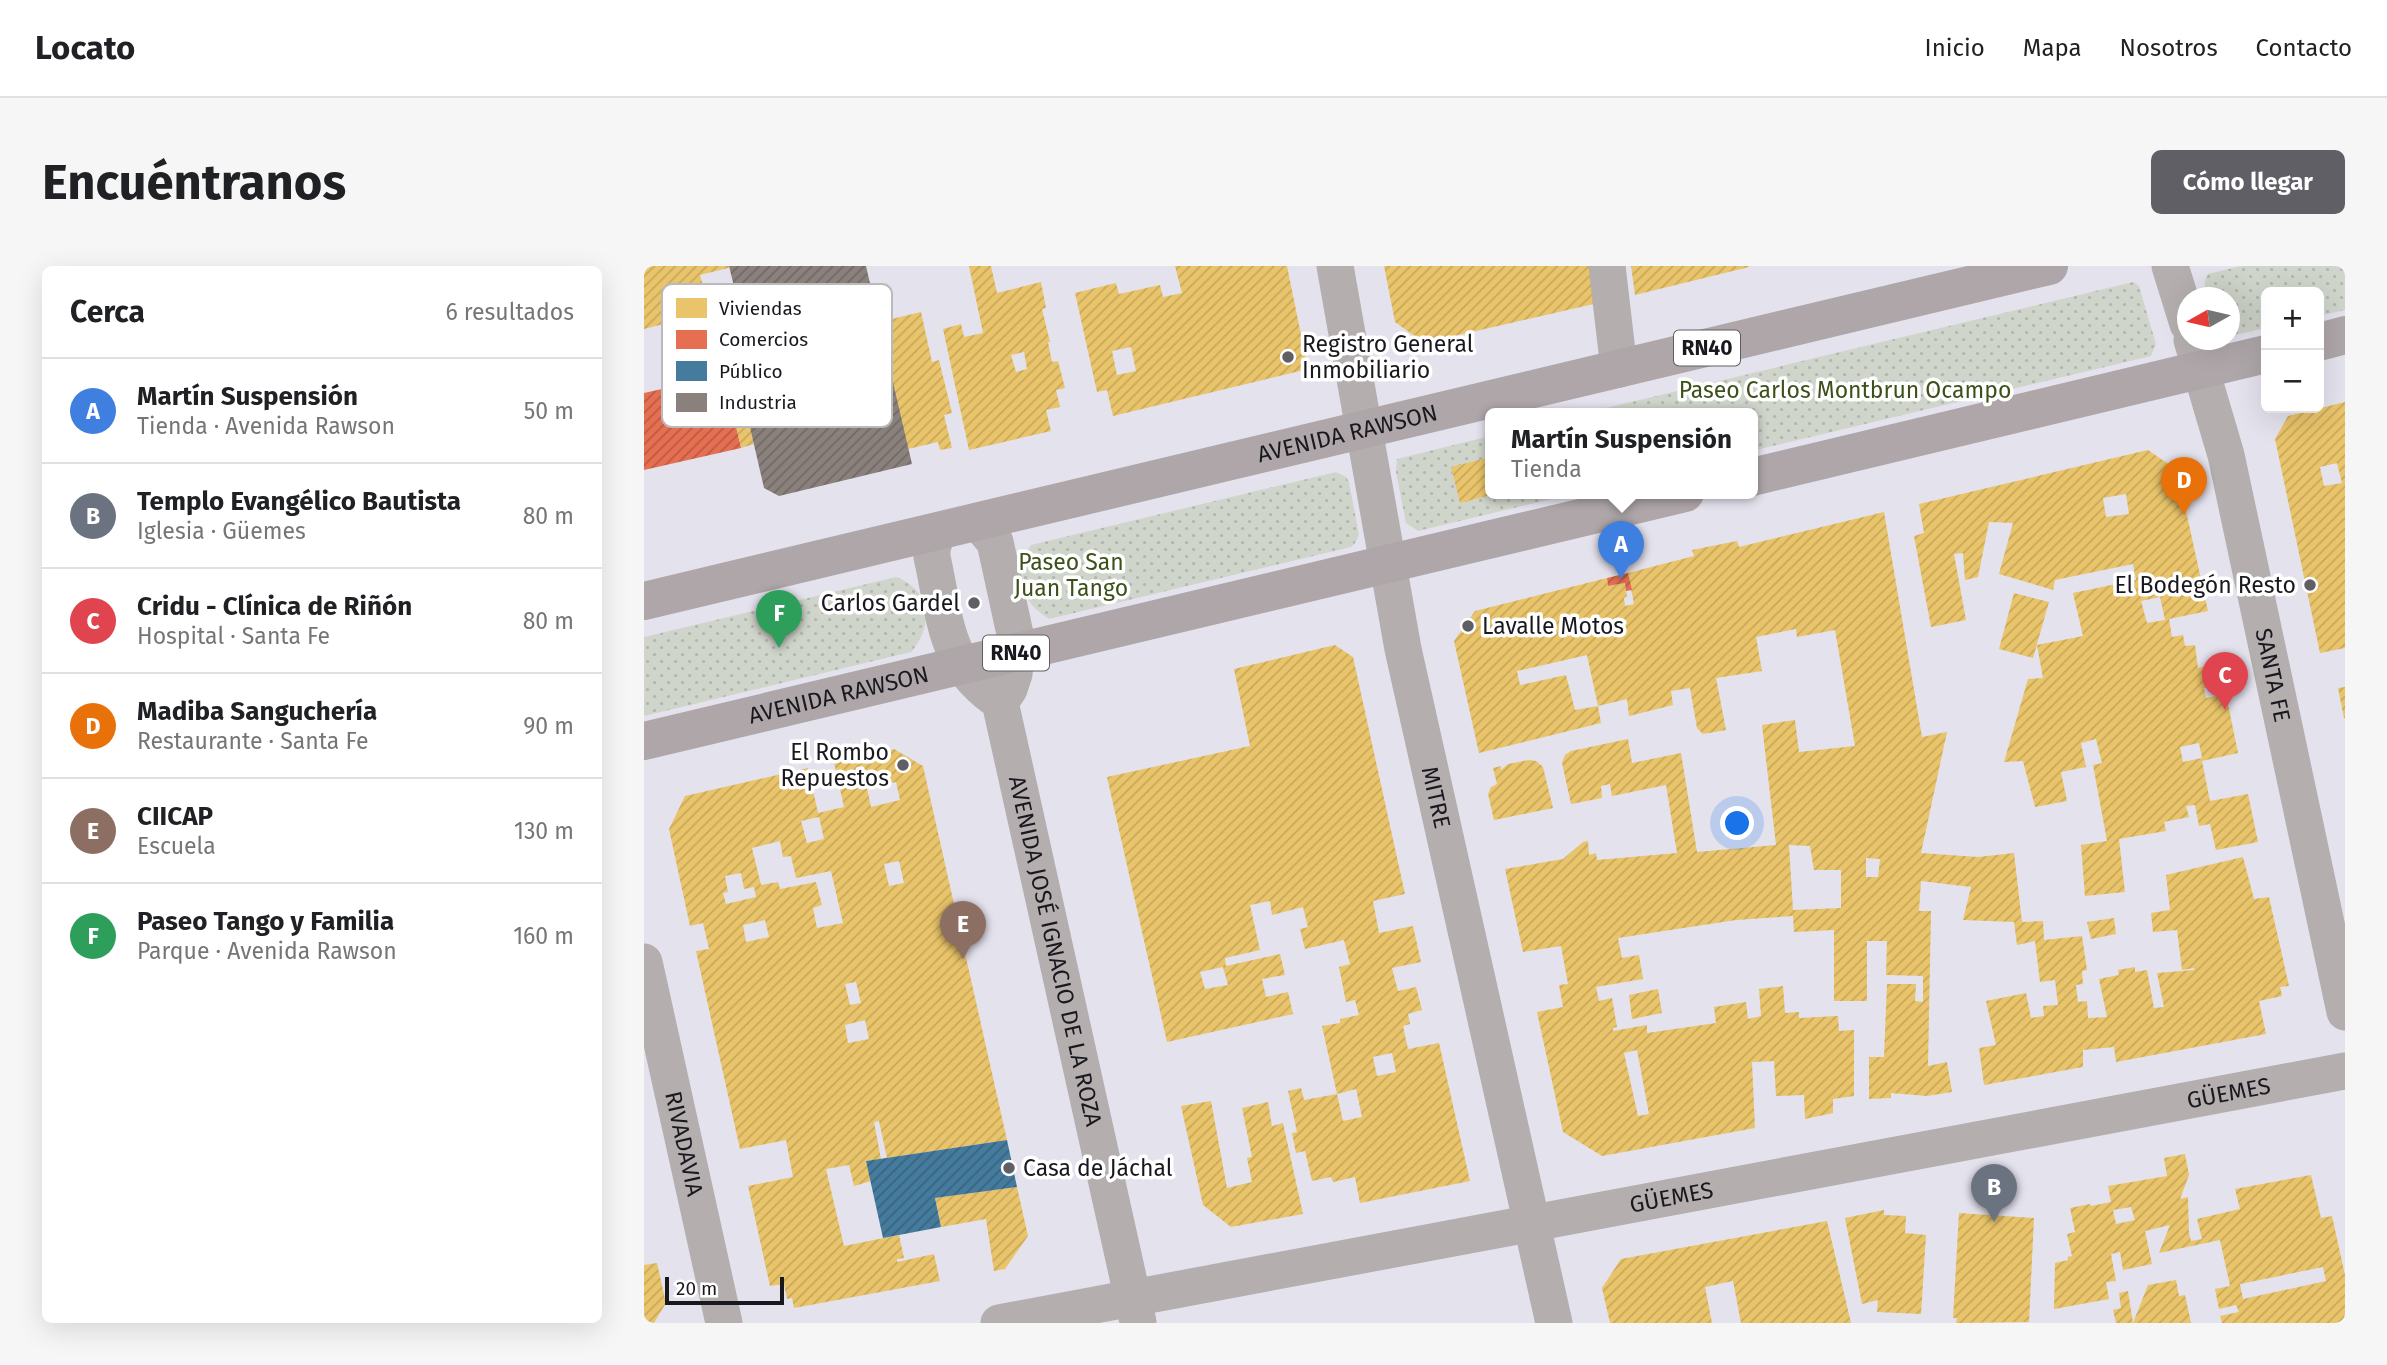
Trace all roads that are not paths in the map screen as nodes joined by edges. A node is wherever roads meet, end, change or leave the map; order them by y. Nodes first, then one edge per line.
1 (1335, 266) edge
2 (1607, 266) edge
3 (2049, 266) edge
4 (2170, 266) edge
5 (2177, 289) edge
6 (2345, 335) edge
7 (2324, 341) edge
8 (2261, 354) edge
9 (2197, 355) edge
10 (1619, 369) junction
11 (1365, 429) junction
12 (1758, 475) edge
13 (1660, 499) edge
14 (978, 522) junction
15 (938, 531) junction
16 (1389, 564) junction
17 (644, 601) edge
18 (1017, 653) junction
19 (961, 666) junction
20 (1000, 702) junction
21 (644, 741) edge
22 (644, 962) edge
23 (2345, 1012) edge
24 (2345, 1071) edge
25 (1532, 1224) junction
26 (1136, 1310) edge
27 (724, 1323) edge
28 (999, 1323) edge
29 (1555, 1323) edge

1 - 11 street, MITRE
2 - 10 street
3 - 10 main road, AVENIDA RAWSON / RN40
4 - 5 street
6 - 7 main road
8 - 9 main road
9 - 12 main road
9 - 23 street, SANTA FE
10 - 11 main road, AVENIDA RAWSON / RN40
11 - 14 main road, AVENIDA RAWSON / RN40
11 - 16 street, MITRE
13 - 16 main road, AVENIDA RAWSON / RN40
14 - 15 main road, AVENIDA RAWSON / RN40
14 - 18 street
15 - 17 main road, AVENIDA RAWSON / RN40
15 - 19 street
16 - 18 main road, AVENIDA RAWSON / RN40
16 - 25 street, MITRE
18 - 19 main road, AVENIDA RAWSON / RN40
18 - 20 street
19 - 20 street
19 - 21 main road, AVENIDA RAWSON / RN40
20 - 26 street, AVENIDA JOSÉ IGNACIO DE LA ROZA
22 - 27 street, RIVADAVIA
24 - 25 street, GÜEMES
25 - 26 street, GÜEMES
25 - 29 street, MITRE
26 - 28 street, GÜEMES

